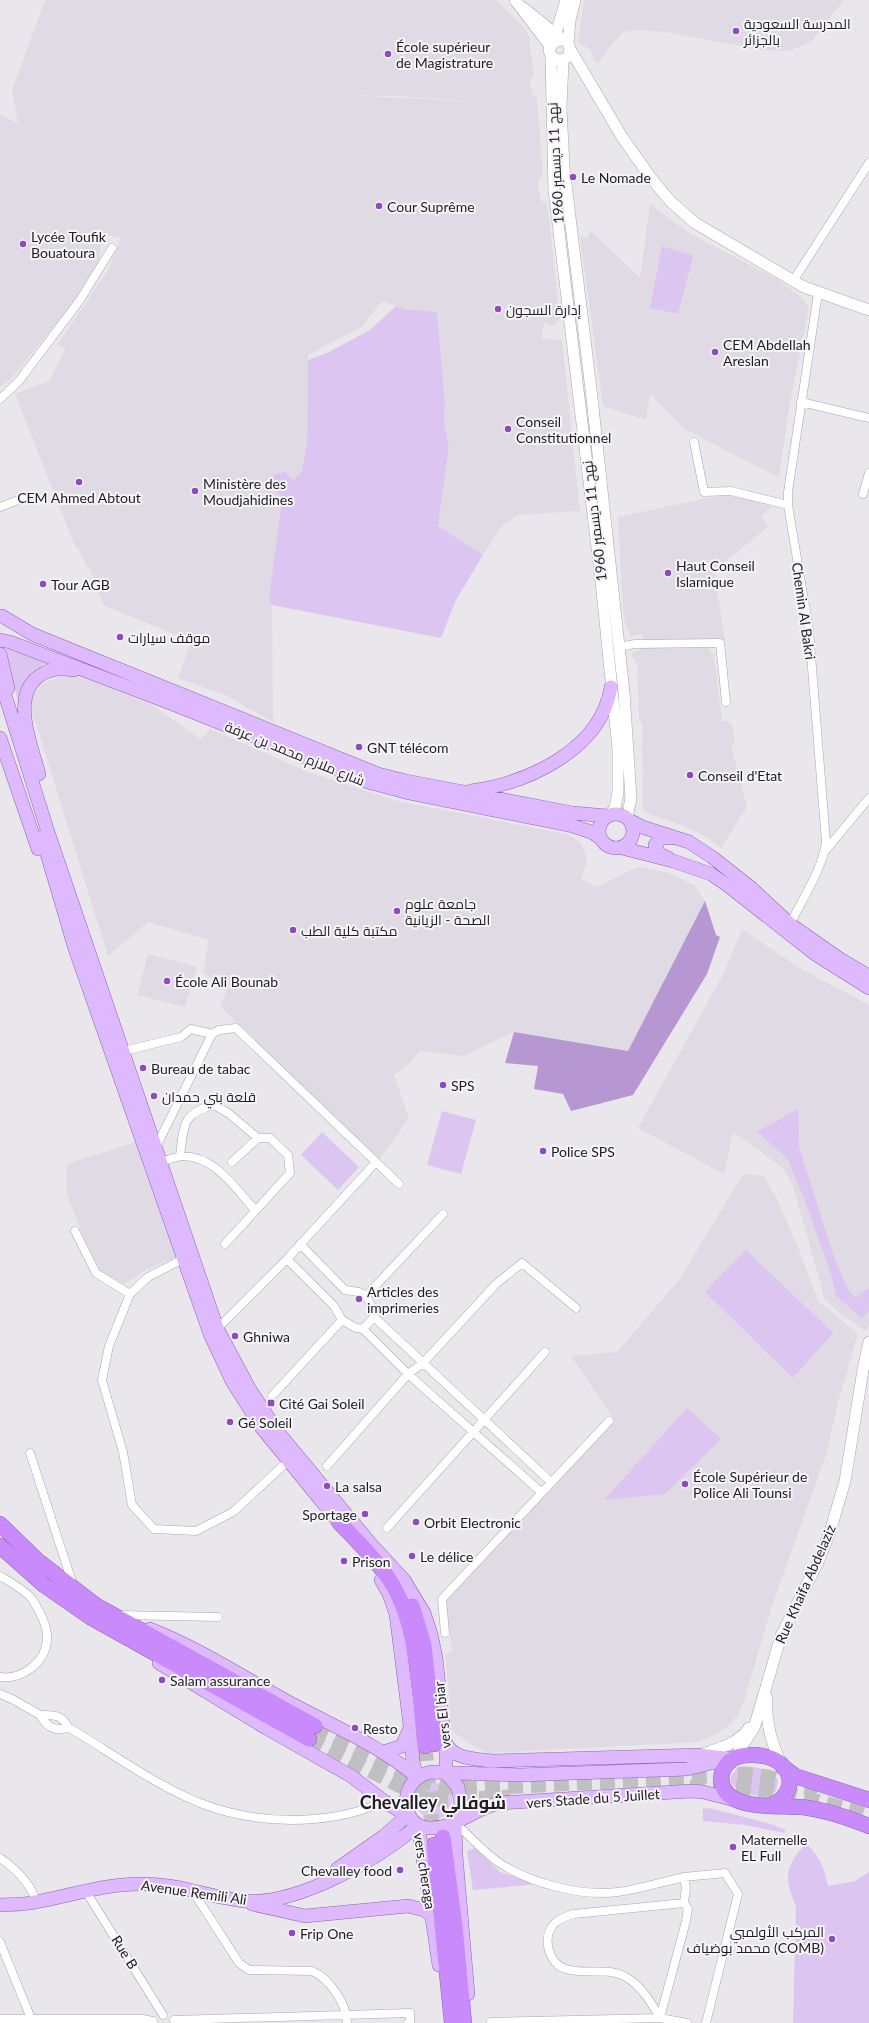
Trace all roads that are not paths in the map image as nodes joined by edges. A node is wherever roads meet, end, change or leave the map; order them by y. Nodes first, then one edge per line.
1 (515, 0) edge
2 (566, 0) edge
3 (575, 0) edge
4 (559, 44) junction
5 (564, 60) junction
6 (590, 82) junction
7 (869, 162) edge
8 (112, 248) dead end
9 (793, 281) junction
10 (818, 293) junction
11 (869, 310) edge
12 (0, 399) edge
13 (801, 402) junction
14 (869, 418) edge
15 (694, 442) dead end
16 (869, 473) edge
17 (863, 494) dead end
18 (29, 496) dead end
19 (788, 505) junction
20 (0, 507) edge
21 (1, 614) edge
22 (0, 636) edge
23 (0, 640) edge
24 (618, 647) junction
25 (0, 654) edge
26 (96, 674) junction
27 (0, 679) edge
28 (611, 687) junction
29 (0, 698) edge
30 (726, 702) dead end
31 (0, 738) edge
32 (39, 774) junction
33 (458, 792) junction
34 (869, 798) edge
35 (608, 816) junction
36 (628, 819) junction
37 (599, 837) junction
38 (679, 838) junction
39 (622, 848) junction
40 (825, 850) junction
41 (673, 860) junction
42 (61, 882) junction
43 (790, 924) junction
44 (869, 976) edge
45 (869, 988) edge
46 (212, 1034) junction
47 (124, 1051) junction
48 (258, 1138) junction
49 (156, 1147) junction
50 (180, 1156) junction
51 (161, 1162) junction
52 (232, 1162) dead end
53 (376, 1162) junction
54 (399, 1184) dead end
55 (255, 1210) junction
56 (443, 1214) dead end
57 (75, 1231) dead end
58 (225, 1244) dead end
59 (300, 1244) junction
60 (183, 1259) junction
61 (287, 1259) junction
62 (130, 1294) junction
63 (366, 1296) junction
64 (576, 1308) dead end
65 (374, 1317) junction
66 (342, 1320) junction
67 (218, 1328) junction
68 (363, 1328) junction
69 (869, 1342) edge
70 (544, 1352) dead end
71 (423, 1363) junction
72 (408, 1374) junction
73 (272, 1396) dead end
74 (484, 1420) junction
75 (609, 1421) dead end
76 (474, 1432) junction
77 (30, 1453) dead end
78 (288, 1462) junction
79 (327, 1466) dead end
80 (551, 1482) junction
81 (541, 1492) junction
82 (339, 1522) junction
83 (0, 1524) edge
84 (387, 1528) dead end
85 (370, 1543) junction
86 (0, 1546) edge
87 (0, 1576) edge
88 (75, 1590) junction
89 (93, 1612) junction
90 (118, 1615) junction
91 (218, 1617) dead end
92 (445, 1633) dead end
93 (773, 1662) junction
94 (0, 1677) edge
95 (765, 1691) junction
96 (0, 1694) edge
97 (40, 1715) junction
98 (410, 1724) junction
99 (68, 1727) junction
100 (312, 1733) tunnel mouth
101 (435, 1744) junction
102 (384, 1752) junction
103 (699, 1755) junction
104 (733, 1758) junction
105 (781, 1764) junction
106 (446, 1772) junction
107 (417, 1777) junction
108 (734, 1800) junction
109 (869, 1800) edge
110 (384, 1801) junction
111 (772, 1806) junction
112 (409, 1814) junction
113 (418, 1825) junction
114 (869, 1826) edge
115 (449, 1831) junction
116 (389, 1832) junction
117 (0, 1858) edge
118 (684, 1877) junction
119 (311, 1887) junction
120 (85, 1890) junction
121 (191, 1890) junction
122 (237, 1900) junction
123 (36, 1902) junction
124 (684, 1903) junction
125 (0, 1905) edge
126 (432, 1916) junction
127 (0, 1942) edge
128 (163, 2015) junction
129 (660, 2018) junction
130 (0, 2019) edge
131 (347, 2019) edge
132 (32, 2020) edge
133 (153, 2022) edge
134 (175, 2022) edge
135 (491, 2022) dead end
136 (408, 2023) edge
137 (449, 2023) edge
138 (452, 2023) edge
139 (464, 2023) edge
140 (467, 2023) edge
141 (687, 2023) edge
142 (706, 2023) edge

1 - 4 main road
2 - 4 main road, نهج 11 ديسمبر 1960
3 - 4 main road, نهج 11 ديسمبر 1960
4 - 5 main road
4 - 6 main road
4 - 28 main road, نهج 11 ديسمبر 1960
5 - 6 main road
5 - 24 main road, نهج 11 ديسمبر 1960
6 - 9 main road
7 - 9 street
8 - 12 street
9 - 10 main road
10 - 11 main road
10 - 13 street, Chemin Al Bakri
13 - 14 street
13 - 19 street, Chemin Al Bakri
15 - 19 street
16 - 17 street
18 - 20 street
19 - 40 street, Chemin Al Bakri
21 - 22 main road
21 - 33 main road, شارع ملازم محمد بن عرفة
23 - 26 main road, شارع ملازم محمد بن عرفة
24 - 30 street
24 - 36 main road, نهج 11 ديسمبر 1960
25 - 32 main road
26 - 32 main road
26 - 37 main road, شارع ملازم محمد بن عرفة
27 - 42 main road
28 - 33 main road
28 - 35 main road, نهج 11 ديسمبر 1960
29 - 42 main road
31 - 42 main road
32 - 42 main road
33 - 35 main road, شارع ملازم محمد بن عرفة
34 - 40 street
35 - 36 main road
35 - 37 main road
36 - 38 main road
36 - 39 main road
37 - 39 main road
38 - 41 main road
38 - 43 main road
39 - 41 main road
40 - 43 street, Chemin Al Bakri
41 - 45 main road
42 - 47 main road, vers El biar
42 - 60 main road
43 - 44 main road
46 - 47 street
46 - 49 street
46 - 53 street
47 - 49 main road, vers El biar
48 - 50 street
48 - 52 street
48 - 55 street
49 - 51 main road, vers El biar
50 - 51 street
50 - 55 street
51 - 67 main road, vers El biar
53 - 54 street
53 - 59 street
55 - 58 street
56 - 63 street
57 - 62 street
59 - 61 street
59 - 63 street
60 - 62 street
60 - 78 main road
61 - 66 street
61 - 67 street
62 - 78 street
63 - 65 street
64 - 71 street
65 - 68 street
65 - 71 street
66 - 68 street
66 - 73 street
67 - 85 main road, vers El biar
68 - 72 street
69 - 93 main road, Rue Khaifa Abdelaziz
70 - 74 street
71 - 72 street
71 - 74 street
72 - 76 street
72 - 79 street
74 - 76 street
74 - 80 street
75 - 80 street
76 - 81 street
76 - 84 street
77 - 88 street
78 - 82 main road
80 - 81 street
81 - 92 street
82 - 98 main road
82 - 101 highway
83 - 88 highway
85 - 101 highway
85 - 101 main road, vers El biar
86 - 89 highway
87 - 94 street
88 - 89 highway
89 - 90 main road
89 - 100 highway
89 - 110 main road
90 - 91 street
90 - 102 main road
93 - 95 main road
93 - 105 main road
95 - 103 main road
95 - 104 main road
96 - 97 street
97 - 99 street
97 - 99 street
98 - 102 main road
98 - 107 main road
99 - 110 street
101 - 103 main road
101 - 106 main road, vers El biar
102 - 107 main road
103 - 104 main road
104 - 105 highway
104 - 106 main road
104 - 108 highway
105 - 109 highway
105 - 111 highway
106 - 107 main road
106 - 115 main road
107 - 112 main road
108 - 111 highway
108 - 115 main road, vers Stade du 5 Juillet
110 - 112 main road
110 - 116 main road
111 - 114 highway
112 - 113 main road
112 - 116 main road
113 - 115 main road
113 - 119 main road, Avenue Remili Ali
113 - 126 main road, vers cheraga
115 - 118 street
115 - 138 highway
115 - 139 highway
115 - 140 main road
116 - 119 main road
117 - 123 street
118 - 124 street
118 - 142 street
119 - 122 main road, Avenue Remili Ali
120 - 121 main road, Avenue Remili Ali
120 - 123 main road, Avenue Remili Ali
120 - 128 street, Rue B
121 - 122 main road, Avenue Remili Ali
121 - 131 street
122 - 126 main road
123 - 125 main road, Avenue Remili Ali
124 - 129 street
124 - 129 street
126 - 137 main road, vers cheraga
127 - 132 street
128 - 133 street
128 - 134 street
129 - 135 street
129 - 141 street
130 - 132 street
131 - 134 street
131 - 136 street
132 - 133 street

